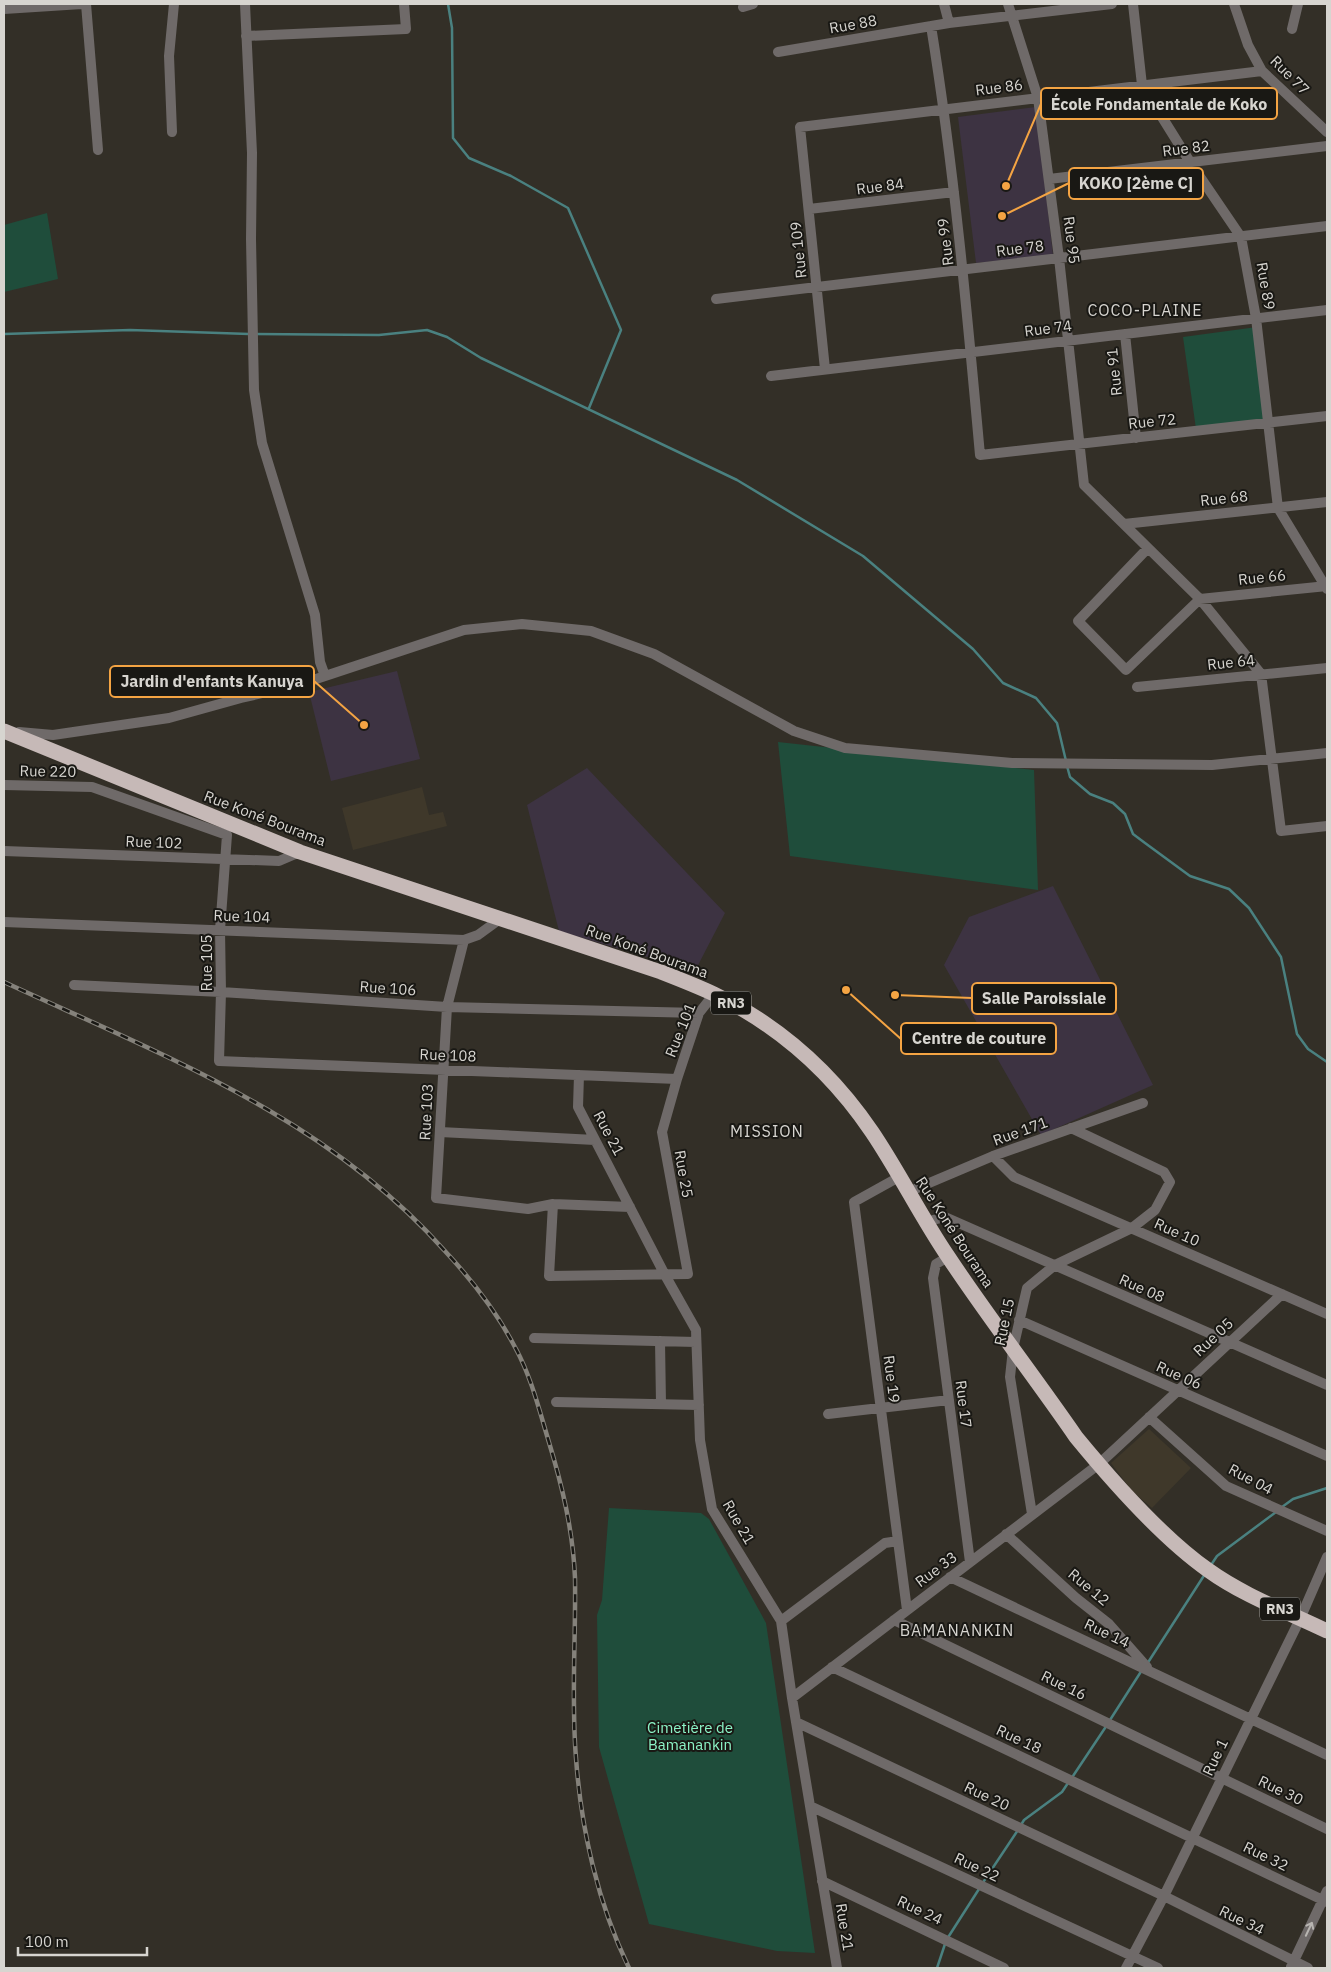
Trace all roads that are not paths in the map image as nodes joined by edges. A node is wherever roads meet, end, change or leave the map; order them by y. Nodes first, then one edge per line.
1 (82, 4) edge
2 (86, 4) edge
3 (174, 4) edge
4 (246, 4) edge
5 (404, 4) edge
6 (944, 4) edge
7 (1008, 4) edge
8 (1112, 4) edge
9 (1134, 4) edge
10 (1234, 4) edge
11 (1298, 4) edge
12 (4, 10) edge
13 (1012, 16) junction
14 (949, 23) junction
15 (932, 26) junction
16 (1292, 29) dead end
17 (246, 36) junction
18 (778, 52) dead end
19 (1262, 72) junction
20 (1142, 85) junction
21 (1038, 98) junction
22 (945, 109) junction
23 (800, 127) joint
24 (172, 132) dead end
25 (1327, 132) edge
26 (1327, 146) edge
27 (98, 150) dead end
28 (1190, 162) junction
29 (1049, 179) junction
30 (954, 192) junction
31 (809, 209) junction
32 (1327, 226) edge
33 (1241, 236) junction
34 (1059, 258) junction
35 (964, 270) junction
36 (817, 287) junction
37 (716, 299) dead end
38 (1327, 310) edge
39 (1256, 318) junction
40 (1125, 334) junction
41 (1068, 341) junction
42 (971, 352) junction
43 (826, 369) junction
44 (771, 376) dead end
45 (1327, 416) edge
46 (1268, 423) junction
47 (1136, 438) junction
48 (1079, 444) junction
49 (980, 455) joint
50 (1327, 502) edge
51 (1278, 508) junction
52 (1124, 524) junction
53 (1148, 548) junction
54 (1327, 587) edge
55 (1200, 599) junction
56 (1327, 668) edge
57 (1261, 674) junction
58 (325, 676) junction
59 (1137, 687) dead end
60 (4, 730) edge
61 (1327, 753) edge
62 (1272, 759) junction
63 (4, 785) edge
64 (1327, 826) edge
65 (227, 835) joint
66 (4, 851) edge
67 (300, 852) junction
68 (226, 859) junction
69 (500, 919) junction
70 (4, 922) edge
71 (220, 930) junction
72 (464, 940) junction
73 (74, 985) dead end
74 (221, 992) junction
75 (714, 994) junction
76 (447, 1006) junction
77 (699, 1013) junction
78 (219, 1061) joint
79 (444, 1070) junction
80 (579, 1076) junction
81 (676, 1080) junction
82 (1143, 1103) dead end
83 (1071, 1128) junction
84 (440, 1132) junction
85 (595, 1140) junction
86 (992, 1156) junction
87 (899, 1177) junction
88 (908, 1192) junction
89 (553, 1204) junction
90 (630, 1207) junction
91 (925, 1222) junction
92 (1132, 1228) junction
93 (948, 1256) junction
94 (1055, 1265) junction
95 (665, 1275) junction
96 (1282, 1294) junction
97 (1327, 1314) edge
98 (1020, 1320) junction
99 (534, 1338) dead end
100 (660, 1341) junction
101 (696, 1342) junction
102 (1229, 1342) junction
103 (1013, 1349) junction
104 (1327, 1385) edge
105 (1178, 1390) junction
106 (949, 1400) junction
107 (556, 1402) dead end
108 (661, 1404) junction
109 (699, 1405) junction
110 (881, 1408) junction
111 (828, 1414) dead end
112 (1149, 1416) junction
113 (1327, 1456) edge
114 (1098, 1464) junction
115 (1032, 1514) junction
116 (1327, 1531) edge
117 (1006, 1534) junction
118 (898, 1541) junction
119 (1327, 1557) edge
120 (970, 1562) junction
121 (950, 1577) junction
122 (907, 1610) junction
123 (1300, 1618) junction
124 (894, 1620) junction
125 (781, 1621) junction
126 (1327, 1632) edge
127 (832, 1667) junction
128 (1147, 1668) junction
129 (792, 1698) junction
130 (1251, 1718) junction
131 (796, 1722) junction
132 (1327, 1755) edge
133 (1221, 1778) junction
134 (810, 1806) junction
135 (1327, 1829) edge
136 (1192, 1838) junction
137 (822, 1880) junction
138 (1164, 1897) junction
139 (1326, 1898) edge
140 (1132, 1956) junction
141 (1292, 1965) edge
142 (837, 1968) edge
143 (1004, 1968) edge
144 (1126, 1968) edge
145 (1158, 1968) edge
146 (1308, 1968) edge

1 - 12 street
2 - 27 street
3 - 24 street
4 - 17 street
5 - 17 street
6 - 14 street
7 - 13 street, Rue 95
8 - 13 street, Rue 88
9 - 20 street, Rue 89
10 - 19 street, Rue 77
11 - 16 street
13 - 14 street, Rue 88
13 - 21 street, Rue 95
14 - 15 street, Rue 88
15 - 18 street, Rue 88
15 - 22 street, Rue 99
17 - 58 street
19 - 20 street, Rue 86
19 - 25 street, Rue 77
20 - 21 street, Rue 86
20 - 28 street, Rue 89
21 - 22 street, Rue 86
21 - 29 street, Rue 95
22 - 23 street, Rue 86
22 - 30 street, Rue 99
23 - 31 street, Rue 109
26 - 28 street, Rue 82
28 - 29 street, Rue 82
28 - 33 street, Rue 89
29 - 34 street, Rue 95
30 - 31 street, Rue 84
30 - 35 street, Rue 99
31 - 36 street, Rue 109
32 - 33 street, Rue 78
33 - 34 street, Rue 78
33 - 39 street, Rue 89
34 - 35 street, Rue 78
34 - 41 street, Rue 95
35 - 36 street, Rue 78
35 - 42 street, Rue 99
36 - 37 street, Rue 78
36 - 43 street, Rue 109
38 - 39 street, Rue 74
39 - 40 street, Rue 74
39 - 46 street, Rue 89
40 - 41 street, Rue 74
40 - 47 street, Rue 91
41 - 42 street, Rue 74
41 - 48 street, Rue 95
42 - 43 street, Rue 74
42 - 49 street, Rue 99
43 - 44 street, Rue 74
45 - 46 street, Rue 72
46 - 47 street, Rue 72
46 - 51 street, Rue 89
47 - 48 street, Rue 72
48 - 49 street, Rue 72
48 - 52 street, Rue 95
50 - 51 street, Rue 68
51 - 52 street, Rue 68
51 - 54 street, Rue 89
52 - 53 street
53 - 55 street
53 - 55 street
54 - 55 street, Rue 66
55 - 57 street
56 - 57 street, Rue 64
57 - 59 street, Rue 64
57 - 62 street
58 - 60 street
58 - 62 street
60 - 67 highway, Rue Koné Bourama / RN3
61 - 62 street
62 - 64 street
63 - 65 street, Rue 220
65 - 68 street, Rue 105
66 - 68 street, Rue 102
67 - 68 street, Rue 102
67 - 69 highway, Rue Koné Bourama / RN3
68 - 71 street, Rue 105
69 - 72 street, Rue 104
69 - 75 highway, Rue Koné Bourama / RN3
70 - 71 street, Rue 104
71 - 72 street, Rue 104
71 - 74 street, Rue 105
72 - 76 street, Rue 103
73 - 74 street, Rue 106
74 - 76 street, Rue 106
74 - 78 street, Rue 105
75 - 77 street, Rue 101
75 - 87 highway, Rue Koné Bourama / RN3
76 - 77 street, Rue 106
76 - 79 street, Rue 103
77 - 81 street, Rue 101
78 - 79 street, Rue 108
79 - 80 street, Rue 108
79 - 84 street, Rue 103
80 - 81 street, Rue 108
80 - 85 street, Rue 21
81 - 95 street, Rue 25
82 - 83 street, Rue 171
83 - 86 street, Rue 171
83 - 92 street, Rue 15
84 - 85 street
84 - 89 street, Rue 103
85 - 90 street, Rue 21
86 - 88 street, Rue 171
86 - 92 street, Rue 10
87 - 88 highway, Rue Koné Bourama / RN3
87 - 110 street, Rue 19
88 - 91 highway, Rue Koné Bourama / RN3
89 - 90 street
89 - 95 street
90 - 95 street, Rue 21
91 - 93 highway, Rue Koné Bourama / RN3
91 - 94 street, Rue 08
92 - 94 street, Rue 15
92 - 96 street, Rue 10
93 - 103 highway, Rue Koné Bourama / RN3
93 - 106 street, Rue 17
94 - 98 street, Rue 15
94 - 102 street, Rue 08
95 - 101 street, Rue 21
96 - 97 street, Rue 10
96 - 102 street, Rue 05
98 - 103 street, Rue 15
98 - 105 street, Rue 06
99 - 100 street
100 - 101 street
100 - 108 street
101 - 109 street, Rue 21
102 - 104 street, Rue 08
102 - 105 street, Rue 05
103 - 114 highway, Rue Koné Bourama / RN3
103 - 115 street, Rue 15
105 - 112 street, Rue 05
105 - 113 street, Rue 06
106 - 110 street
106 - 120 street, Rue 17
107 - 108 street
108 - 109 street
109 - 125 street, Rue 21
110 - 111 street
110 - 118 street, Rue 19
112 - 114 street, Rue 05
112 - 116 street, Rue 04
114 - 115 street, Rue 33
114 - 123 highway, Rue Koné Bourama / RN3
115 - 117 street, Rue 33
117 - 120 street, Rue 33
117 - 128 street, Rue 12
118 - 122 street, Rue 19
118 - 125 street
119 - 123 street, Rue 1
120 - 121 street, Rue 33
121 - 122 street, Rue 33
121 - 128 street, Rue 14
122 - 124 street, Rue 33
123 - 126 highway, Rue Koné Bourama / RN3
123 - 130 street, Rue 1
124 - 127 street, Rue 33
124 - 133 street, Rue 16
125 - 129 street, Rue 21
127 - 129 street, Rue 33
127 - 136 street, Rue 18
128 - 130 street, Rue 14
129 - 131 street, Rue 21
130 - 132 street
130 - 133 street, Rue 1
131 - 134 street, Rue 21
131 - 138 street, Rue 20
133 - 135 street, Rue 30
133 - 136 street, Rue 1
134 - 137 street, Rue 21
134 - 140 street, Rue 22
136 - 138 street, Rue 1
136 - 139 street, Rue 32
137 - 142 street, Rue 21
137 - 143 street, Rue 24
138 - 140 street, Rue 1
138 - 141 street, Rue 34
141 -> 139 street
140 - 144 street, Rue 1
140 - 145 street, Rue 22
141 - 146 street, Rue 34

